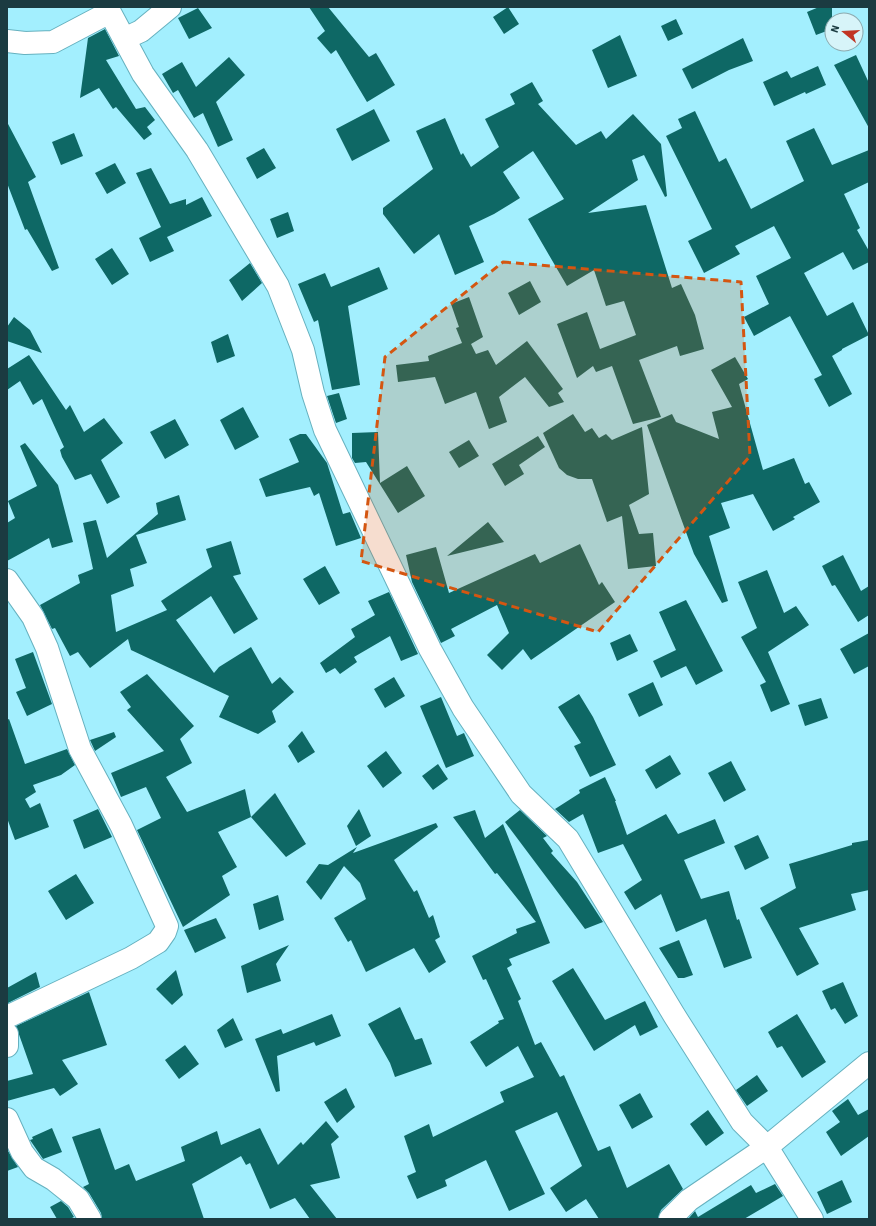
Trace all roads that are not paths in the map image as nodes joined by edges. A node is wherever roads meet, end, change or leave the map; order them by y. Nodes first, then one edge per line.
1 (170, 7) edge
2 (108, 10) edge
3 (126, 38) junction
4 (7, 41) edge
5 (7, 580) edge
6 (7, 1017) edge
7 (7, 1034) edge
8 (7, 1046) edge
9 (869, 1062) edge
10 (7, 1119) edge
11 (767, 1147) junction
12 (90, 1219) edge
13 (670, 1219) edge
14 (812, 1219) edge

1 - 3 street
2 - 3 street
2 - 4 street
3 - 11 street
5 - 6 street
7 - 8 street
9 - 11 street
10 - 12 street
11 - 13 street
11 - 14 street

